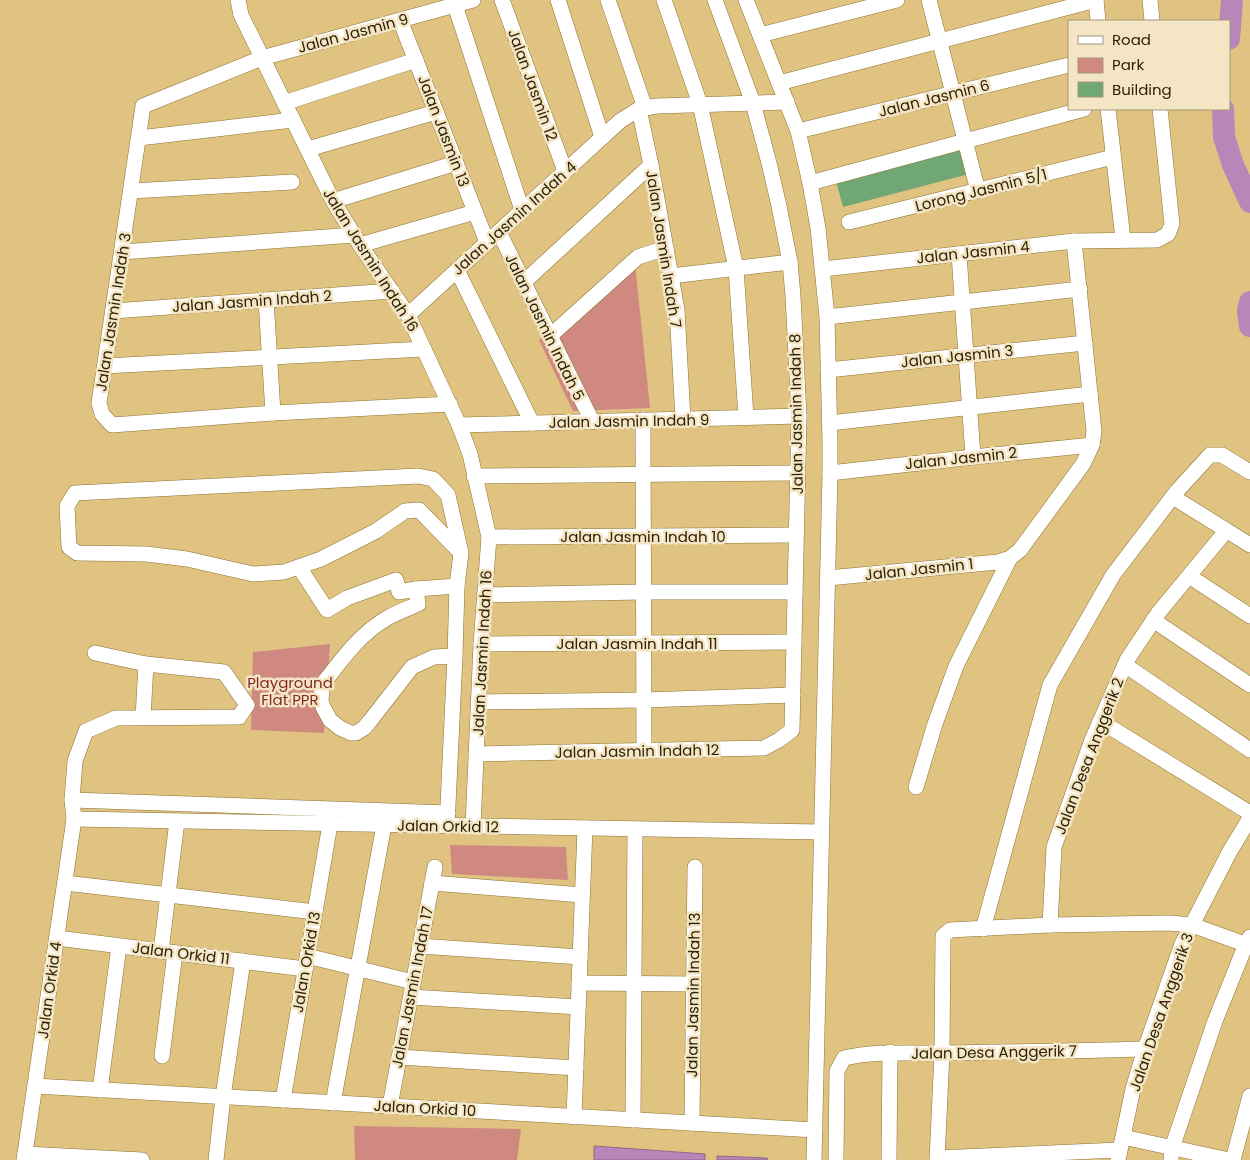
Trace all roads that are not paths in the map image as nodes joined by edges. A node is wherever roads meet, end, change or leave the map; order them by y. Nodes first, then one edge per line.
1 (238, 0) edge
2 (473, 0) edge
3 (502, 0) edge
4 (558, 0) edge
5 (608, 0) edge
6 (664, 0) edge
7 (715, 0) edge
8 (746, 0) edge
9 (897, 0) edge
10 (929, 0) edge
11 (1096, 0) edge
12 (1150, 0) edge
13 (455, 5) junction
14 (400, 20) junction
15 (1098, 20) edge
16 (1152, 20) edge
17 (760, 35) junction
18 (940, 41) junction
19 (262, 58) junction
20 (416, 60) junction
21 (1068, 65) edge
22 (779, 83) junction
23 (953, 93) junction
24 (787, 102) junction
25 (284, 103) junction
26 (753, 103) junction
27 (700, 104) junction
28 (642, 109) junction
29 (1080, 110) edge
30 (1108, 110) edge
31 (1160, 110) edge
32 (436, 112) junction
33 (293, 120) junction
34 (798, 131) junction
35 (602, 137) junction
36 (139, 138) junction
37 (965, 141) junction
38 (308, 149) junction
39 (1113, 156) junction
40 (456, 164) junction
41 (651, 165) junction
42 (565, 171) junction
43 (292, 182) dead end
44 (810, 183) junction
45 (131, 191) junction
46 (978, 191) junction
47 (333, 201) junction
48 (522, 210) junction
49 (475, 212) junction
50 (849, 222) dead end
51 (499, 232) junction
52 (1123, 239) junction
53 (357, 240) junction
54 (1074, 241) junction
55 (487, 242) junction
56 (666, 248) junction
57 (122, 252) junction
58 (959, 254) junction
59 (790, 262) junction
60 (736, 268) junction
61 (823, 269) junction
62 (457, 270) junction
63 (671, 276) junction
64 (524, 282) junction
65 (1080, 289) junction
66 (392, 291) junction
67 (266, 300) junction
68 (962, 302) junction
69 (113, 311) junction
70 (408, 315) junction
71 (827, 317) junction
72 (550, 336) junction
73 (1085, 343) junction
74 (424, 349) junction
75 (966, 355) junction
76 (270, 357) junction
77 (104, 366) junction
78 (828, 370) junction
79 (1090, 394) junction
80 (450, 404) junction
81 (970, 407) junction
82 (273, 413) junction
83 (799, 416) junction
84 (746, 418) junction
85 (683, 419) junction
86 (642, 420) junction
87 (592, 422) junction
88 (830, 422) junction
89 (532, 423) junction
90 (459, 425) junction
91 (1092, 445) junction
92 (973, 457) junction
93 (1250, 472) edge
94 (798, 473) junction
95 (830, 473) junction
96 (643, 474) junction
97 (474, 476) junction
98 (1173, 497) junction
99 (1226, 531) junction
100 (796, 535) junction
101 (643, 536) junction
102 (489, 537) junction
103 (1250, 545) edge
104 (461, 553) junction
105 (1010, 558) junction
106 (299, 567) junction
107 (1189, 576) junction
108 (828, 578) junction
109 (457, 586) junction
110 (416, 589) junction
111 (643, 592) junction
112 (795, 592) junction
113 (485, 595) junction
114 (1250, 616) edge
115 (1153, 620) junction
116 (794, 642) junction
117 (643, 643) junction
118 (481, 644) junction
119 (95, 653) dead end
120 (455, 656) junction
121 (146, 664) junction
122 (1125, 665) junction
123 (1250, 684) edge
124 (793, 695) junction
125 (643, 700) junction
126 (478, 702) junction
127 (143, 718) junction
128 (1100, 721) junction
129 (792, 730) joint
130 (644, 750) junction
131 (1250, 750) edge
132 (476, 754) junction
133 (916, 787) dead end
134 (72, 800) junction
135 (291, 807) junction
136 (308, 808) junction
137 (1250, 813) edge
138 (1250, 818) edge
139 (447, 819) junction
140 (74, 820) junction
141 (177, 821) junction
142 (290, 823) junction
143 (306, 823) junction
144 (330, 824) junction
145 (384, 825) junction
146 (473, 826) junction
147 (585, 828) junction
148 (635, 829) junction
149 (822, 832) junction
150 (435, 867) dead end
151 (694, 867) dead end
152 (65, 883) junction
153 (432, 883) junction
154 (168, 895) junction
155 (582, 895) junction
156 (315, 912) junction
157 (1192, 925) junction
158 (1050, 926) junction
159 (983, 929) junction
160 (57, 938) junction
161 (1249, 942) edge
162 (119, 946) junction
163 (420, 946) junction
164 (168, 952) junction
165 (580, 957) junction
166 (242, 961) junction
167 (306, 962) junction
168 (358, 968) junction
169 (579, 983) junction
170 (634, 984) junction
171 (694, 984) junction
172 (412, 989) junction
173 (578, 1007) junction
174 (1145, 1049) junction
175 (890, 1052) junction
176 (942, 1054) junction
177 (162, 1056) dead end
178 (399, 1058) junction
179 (576, 1068) junction
180 (35, 1086) junction
181 (100, 1090) junction
182 (1250, 1096) edge
183 (223, 1097) junction
184 (283, 1100) junction
185 (333, 1103) junction
186 (390, 1106) junction
187 (574, 1117) junction
188 (633, 1120) junction
189 (692, 1123) junction
190 (815, 1130) junction
191 (1120, 1149) edge
192 (1171, 1154) edge
193 (25, 1157) edge
194 (937, 1159) edge
195 (142, 1160) edge
196 (216, 1160) edge
197 (814, 1160) edge
198 (836, 1160) edge
199 (889, 1160) edge
200 (1229, 1160) edge
201 (1233, 1160) edge

1 - 19 street, Jalan Jasmin Indah 16
2 - 13 street, Jalan Jasmin 9
3 - 42 street, Jalan Jasmin 12
4 - 35 street
5 - 28 street, Jalan Jasmin Indah 7
6 - 27 street
7 - 26 street, Jalan Jasmin Indah 8
8 - 17 street
9 - 17 street
10 - 18 street
11 - 15 street
11 - 18 street
12 - 16 street
13 - 14 street, Jalan Jasmin 9
13 - 48 street
14 - 19 street, Jalan Jasmin 9
14 - 20 street, Jalan Jasmin 13
17 - 22 street
18 - 22 street
18 - 23 street
19 - 25 street, Jalan Jasmin Indah 16
19 - 36 street, Jalan Jasmin Indah 3
20 - 25 street
20 - 32 street, Jalan Jasmin 13
21 - 23 street, Jalan Jasmin 6
22 - 24 street
23 - 34 street, Jalan Jasmin 6
23 - 37 street
24 - 26 street
24 - 34 street
25 - 33 street, Jalan Jasmin Indah 16
26 - 27 street
26 - 59 street, Jalan Jasmin Indah 8
27 - 28 street
27 - 60 street
28 - 35 street, Jalan Jasmin Indah 4
28 - 41 street, Jalan Jasmin Indah 7
29 - 37 street
30 - 39 street
31 - 52 street, Jalan Jasmin 4
32 - 38 street
32 - 40 street, Jalan Jasmin 13
33 - 36 street
33 - 38 street, Jalan Jasmin Indah 16
34 - 44 street
35 - 42 street, Jalan Jasmin Indah 4
36 - 45 street, Jalan Jasmin Indah 3
37 - 44 street
37 - 46 street
38 - 47 street, Jalan Jasmin Indah 16
39 - 46 street, Lorong Jasmin 5/1
39 - 52 street
40 - 47 street
40 - 49 street, Jalan Jasmin 13
41 - 56 street, Jalan Jasmin Indah 7
41 - 64 street
42 - 48 street, Jalan Jasmin Indah 4
43 - 45 street
44 - 61 street
45 - 57 street, Jalan Jasmin Indah 3
46 - 50 street, Lorong Jasmin 5/1
47 - 53 street, Jalan Jasmin Indah 16
48 - 51 street, Jalan Jasmin Indah 4
49 - 53 street
49 - 55 street, Jalan Jasmin 13
51 - 55 street, Jalan Jasmin Indah 4
51 - 64 street, Jalan Jasmin Indah 5
52 - 54 street, Jalan Jasmin 4
53 - 57 street
53 - 66 street, Jalan Jasmin Indah 16
54 - 58 street, Jalan Jasmin 4
54 - 65 street
55 - 62 street, Jalan Jasmin Indah 4
56 - 63 street, Jalan Jasmin Indah 7
56 - 72 street
57 - 69 street, Jalan Jasmin Indah 3
58 - 61 street, Jalan Jasmin 4
58 - 68 street
59 - 60 street
59 - 83 street, Jalan Jasmin Indah 8
60 - 63 street
60 - 84 street
61 - 71 street
62 - 70 street, Jalan Jasmin Indah 4
62 - 89 street
63 - 85 street, Jalan Jasmin Indah 7
64 - 72 street, Jalan Jasmin Indah 5
65 - 68 street
65 - 73 street
66 - 67 street, Jalan Jasmin Indah 2
66 - 70 street, Jalan Jasmin Indah 16
67 - 69 street, Jalan Jasmin Indah 2
67 - 76 street
68 - 71 street
68 - 75 street
69 - 77 street, Jalan Jasmin Indah 3
70 - 74 street, Jalan Jasmin Indah 16
71 - 78 street
72 - 87 street, Jalan Jasmin Indah 5
73 - 75 street, Jalan Jasmin 3
73 - 79 street
74 - 76 street
74 - 80 street, Jalan Jasmin Indah 16
75 - 78 street, Jalan Jasmin 3
75 - 81 street
76 - 77 street
76 - 82 street
77 - 82 street, Jalan Jasmin Indah 3
78 - 88 street
79 - 81 street
79 - 91 street
80 - 82 street, Jalan Jasmin Indah 3
80 - 90 street, Jalan Jasmin Indah 16
81 - 88 street
81 - 92 street
83 - 84 street, Jalan Jasmin Indah 9
83 - 94 street, Jalan Jasmin Indah 8
84 - 85 street, Jalan Jasmin Indah 9
85 - 86 street, Jalan Jasmin Indah 9
86 - 87 street, Jalan Jasmin Indah 9
86 - 96 street
87 - 89 street, Jalan Jasmin Indah 9
88 - 95 street
89 - 90 street, Jalan Jasmin Indah 9
90 - 97 street, Jalan Jasmin Indah 16
91 - 92 street, Jalan Jasmin 2
91 - 105 street
92 - 95 street, Jalan Jasmin 2
93 - 98 street
94 - 96 street
94 - 100 street, Jalan Jasmin Indah 8
95 - 108 street
96 - 97 street
96 - 101 street
97 - 102 street, Jalan Jasmin Indah 16
98 - 99 street
98 - 159 street
99 - 103 street
99 - 107 street, Jalan Desa Anggerik 2
100 - 101 street, Jalan Jasmin Indah 10
100 - 112 street, Jalan Jasmin Indah 8
101 - 102 street, Jalan Jasmin Indah 10
101 - 111 street
102 - 113 street, Jalan Jasmin Indah 16
104 - 106 street
104 - 106 street
104 - 109 street
105 - 108 street, Jalan Jasmin 1
105 - 133 street
106 - 110 street
107 - 114 street
107 - 115 street, Jalan Desa Anggerik 2
108 - 149 street
109 - 110 street
109 - 120 street
110 - 120 street
111 - 112 street
111 - 113 street
111 - 117 street
112 - 116 street, Jalan Jasmin Indah 8
113 - 118 street, Jalan Jasmin Indah 16
115 - 122 street, Jalan Desa Anggerik 2
115 - 123 street
116 - 117 street, Jalan Jasmin Indah 11
116 - 124 street, Jalan Jasmin Indah 8
117 - 118 street, Jalan Jasmin Indah 11
117 - 125 street
118 - 126 street, Jalan Jasmin Indah 16
119 - 121 street
120 - 139 street
121 - 127 street
121 - 127 street, Jalan Orkid 4
122 - 128 street, Jalan Desa Anggerik 2
122 - 131 street
124 - 125 street
124 - 129 street, Jalan Jasmin Indah 8
125 - 126 street
125 - 130 street
126 - 132 street, Jalan Jasmin Indah 16
127 - 134 street, Jalan Orkid 4
128 - 137 street
128 - 158 street, Jalan Desa Anggerik 2
129 - 130 street, Jalan Jasmin Indah 12
130 - 132 street, Jalan Jasmin Indah 12
132 - 146 street, Jalan Jasmin Indah 16
134 - 135 street
134 - 140 street, Jalan Orkid 4
135 - 136 street
135 - 142 street
136 - 139 street
136 - 143 street
138 - 157 street, Jalan Desa Anggerik 3
139 - 145 street, Jalan Orkid 12
139 - 146 street, Jalan Orkid 12
140 - 141 street, Jalan Orkid 12
140 - 152 street, Jalan Orkid 4
141 - 142 street, Jalan Orkid 12
141 - 154 street
142 - 143 street, Jalan Orkid 12
143 - 144 street, Jalan Orkid 12
144 - 145 street, Jalan Orkid 12
144 - 156 street, Jalan Orkid 13
145 - 168 street
146 - 147 street, Jalan Orkid 12
147 - 148 street, Jalan Orkid 12
147 - 155 street
148 - 149 street, Jalan Orkid 12
148 - 170 street
149 - 190 street
150 - 153 street, Jalan Jasmin Indah 17
151 - 171 street, Jalan Jasmin Indah 13
152 - 154 street
152 - 160 street, Jalan Orkid 4
153 - 155 street
153 - 163 street, Jalan Jasmin Indah 17
154 - 156 street
154 - 164 street
155 - 165 street
156 - 167 street, Jalan Orkid 13
157 - 158 street
157 - 161 street
157 - 174 street, Jalan Desa Anggerik 3
158 - 159 street
159 - 176 street
160 - 162 street, Jalan Orkid 11
160 - 180 street, Jalan Orkid 4
161 - 192 street
162 - 164 street, Jalan Orkid 11
162 - 181 street
163 - 165 street
163 - 172 street, Jalan Jasmin Indah 17
164 - 166 street, Jalan Orkid 11
164 - 177 street
165 - 169 street
166 - 167 street, Jalan Orkid 11
166 - 183 street
167 - 168 street, Jalan Orkid 11
167 - 184 street, Jalan Orkid 13
168 - 172 street, Jalan Orkid 11
168 - 185 street
169 - 170 street
169 - 173 street
170 - 171 street
170 - 188 street
171 - 189 street, Jalan Jasmin Indah 13
172 - 173 street
172 - 178 street, Jalan Jasmin Indah 17
173 - 179 street
174 - 176 street, Jalan Desa Anggerik 7
174 - 191 street, Jalan Desa Anggerik 3
175 - 176 street, Jalan Desa Anggerik 7
175 - 198 street, Jalan Desa Anggerik 7
175 - 199 street
176 - 194 street
178 - 179 street
178 - 186 street, Jalan Jasmin Indah 17
179 - 187 street
180 - 181 street, Jalan Orkid 10
180 - 193 street, Jalan Orkid 4
181 - 183 street, Jalan Orkid 10
182 - 201 street
183 - 184 street, Jalan Orkid 10
183 - 196 street
184 - 185 street, Jalan Orkid 10
185 - 186 street, Jalan Orkid 10
186 - 187 street, Jalan Orkid 10
187 - 188 street, Jalan Orkid 10
188 - 189 street, Jalan Orkid 10
189 - 190 street, Jalan Orkid 10
190 - 197 street
191 - 192 street
191 - 194 street
192 - 200 street
193 - 195 street

